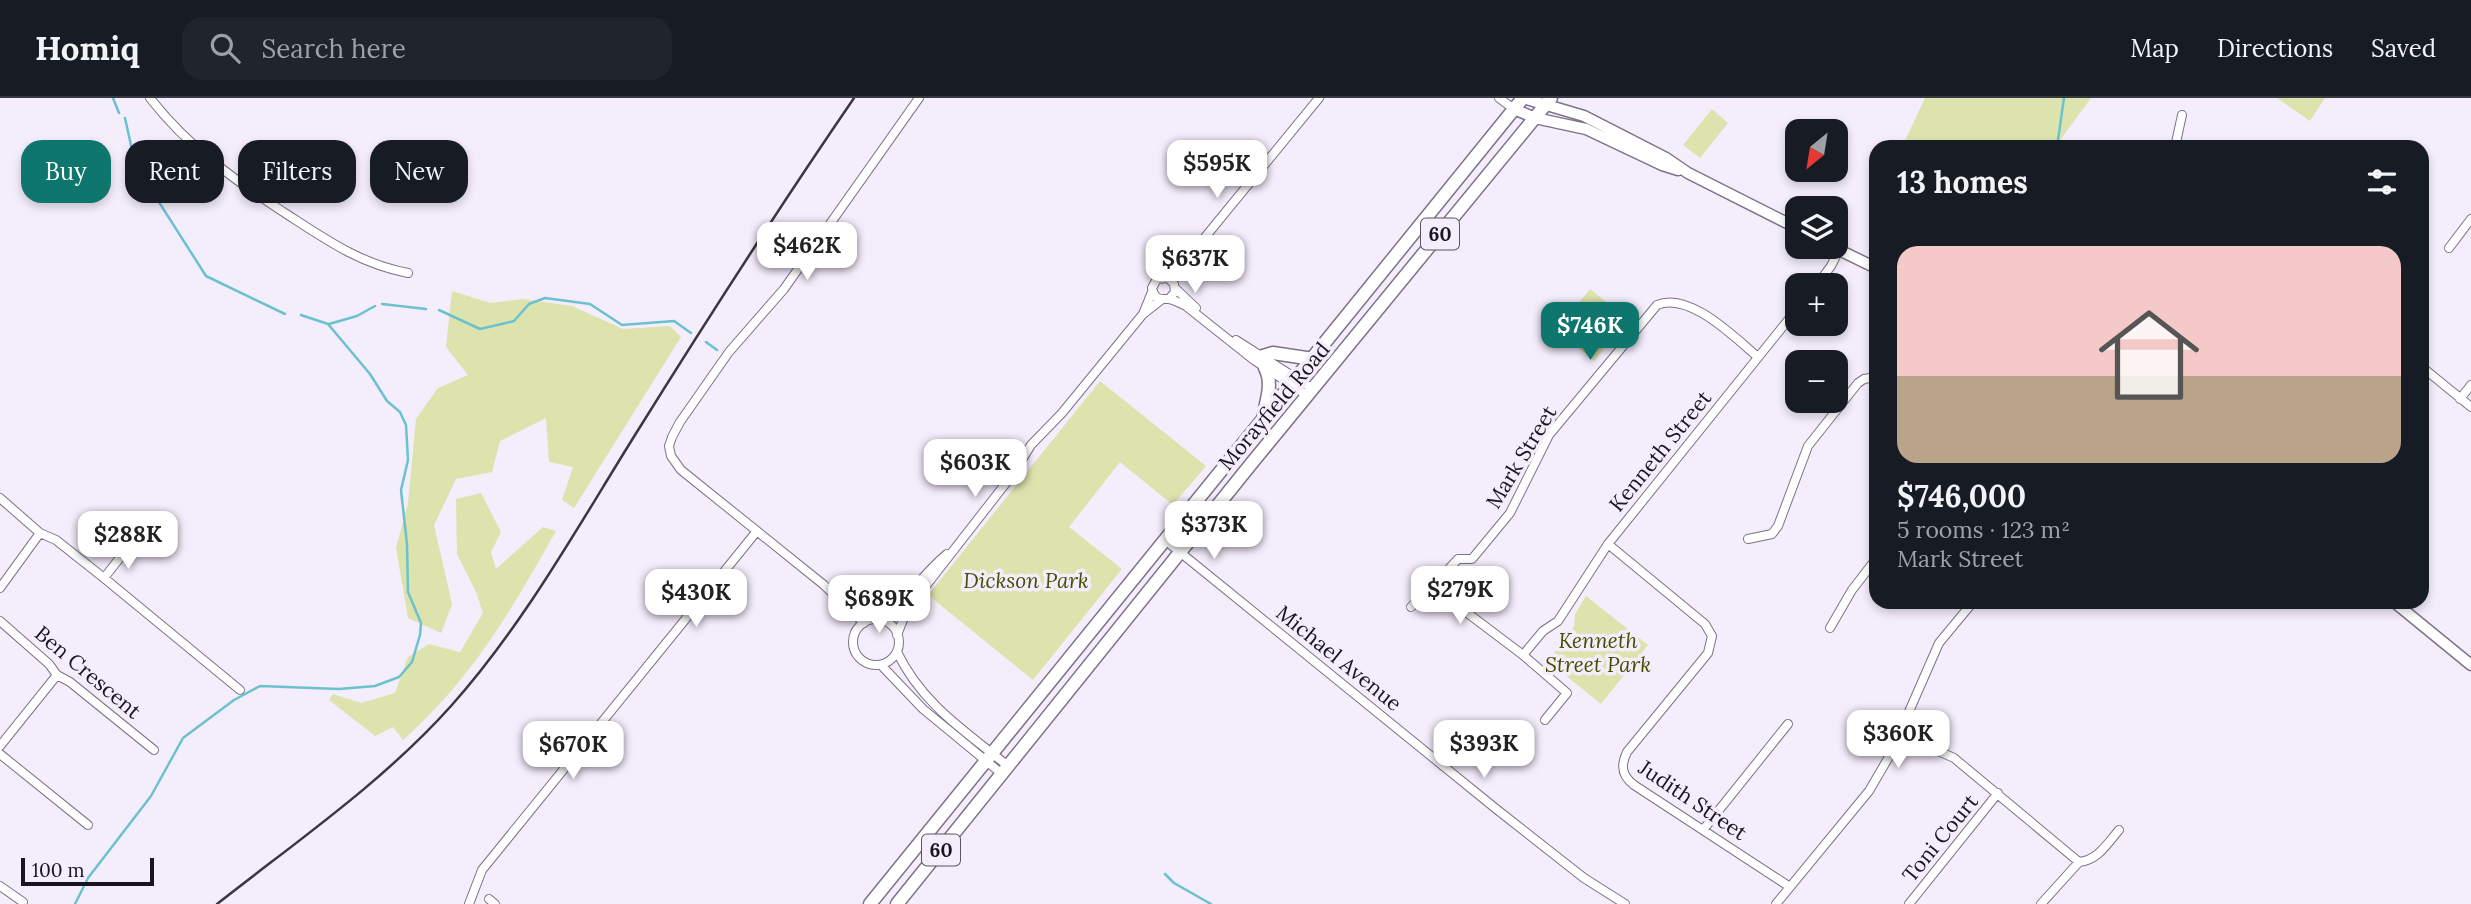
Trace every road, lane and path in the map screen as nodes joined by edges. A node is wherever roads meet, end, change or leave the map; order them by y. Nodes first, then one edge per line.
1 (150, 98) edge
2 (919, 98) edge
3 (1319, 98) edge
4 (1499, 98) edge
5 (1521, 101) edge
6 (1548, 101) edge
7 (2182, 116) dead end
8 (1535, 118) junction
9 (2177, 140) edge
10 (1688, 173) junction
11 (2471, 219) edge
12 (1785, 222) edge
13 (2449, 248) dead end
14 (1848, 254) edge
15 (1869, 264) edge
16 (408, 273) dead end
17 (1171, 280) junction
18 (1175, 289) junction
19 (1152, 292) junction
20 (1165, 300) junction
21 (1143, 314) junction
22 (1785, 324) edge
23 (1758, 357) junction
24 (1313, 359) junction
25 (1264, 362) junction
26 (2429, 373) edge
27 (1869, 378) edge
28 (1294, 381) junction
29 (2471, 385) edge
30 (1311, 393) junction
31 (2460, 399) junction
32 (2471, 407) edge
33 (1263, 421) junction
34 (0, 498) edge
35 (757, 531) junction
36 (40, 533) junction
37 (1748, 539) dead end
38 (1166, 540) junction
39 (1608, 544) junction
40 (130, 545) dead end
41 (953, 550) junction
42 (1180, 552) junction
43 (1869, 568) edge
44 (104, 578) junction
45 (1435, 584) junction
46 (0, 588) edge
47 (1411, 607) dead end
48 (1967, 609) edge
49 (2403, 609) edge
50 (879, 620) junction
51 (0, 621) edge
52 (864, 623) junction
53 (1830, 628) dead end
54 (897, 635) junction
55 (897, 652) junction
56 (1522, 655) junction
57 (881, 664) junction
58 (2471, 665) edge
59 (57, 675) junction
60 (240, 690) dead end
61 (1545, 720) dead end
62 (1788, 724) dead end
63 (1898, 733) junction
64 (0, 746) edge
65 (154, 750) dead end
66 (0, 754) edge
67 (989, 757) junction
68 (1005, 770) junction
69 (1998, 793) junction
70 (88, 825) dead end
71 (1703, 830) junction
72 (2119, 830) dead end
73 (2079, 862) junction
74 (0, 886) edge
75 (1790, 887) junction
76 (23, 902) dead end
77 (469, 904) edge
78 (870, 904) edge
79 (897, 904) edge
80 (1625, 904) edge
81 (1776, 904) edge
82 (1909, 904) edge
83 (2041, 904) edge

1 - 16 street
2 - 35 street
3 - 17 street
4 - 5 street
5 - 6 main road
5 - 8 main road
5 - 24 main road, Morayfield Road / 60
6 - 8 main road, Morayfield Road / 60
6 - 10 main road
7 - 9 street
8 - 10 main road
8 - 30 main road, Morayfield Road / 60
10 - 12 main road
11 - 13 street
14 - 15 main road
17 - 18 street
17 - 19 street
18 - 20 street
18 - 25 street
19 - 20 street
19 - 21 street
20 - 21 street
20 - 25 street
21 - 41 street
22 - 23 street, Kenneth Street
23 - 39 street, Kenneth Street
23 - 45 street, Mark Street
24 - 25 main road
24 - 28 main road, Morayfield Road / 60
25 - 28 street
25 - 33 main road
26 - 31 street
27 - 37 street
28 - 30 street
28 - 33 main road, Morayfield Road / 60
29 - 31 street
30 - 42 main road, Morayfield Road / 60
31 - 32 street
33 - 38 main road, Morayfield Road / 60
34 - 36 street
35 - 52 street
35 - 77 street
36 - 44 street
36 - 46 street
38 - 42 street, Michael Avenue
38 - 67 main road, Morayfield Road / 60
39 - 56 street, Kenneth Street
39 - 71 street, Judith Street
40 - 44 street
41 - 50 street
41 - 54 street
42 - 68 main road, Morayfield Road / 60
42 - 80 street, Michael Avenue
43 - 53 street
44 - 60 street
45 - 47 street
45 - 56 street
48 - 63 street
49 - 58 main road
50 - 52 street
50 - 54 street
51 - 59 street, Ben Crescent
52 - 57 street
54 - 55 street
55 - 57 street
55 - 67 street
56 - 61 street
57 - 67 street
59 - 64 street
59 - 65 street, Ben Crescent
62 - 71 street
63 - 69 street
63 - 75 street
66 - 70 street
67 - 68 street
67 - 78 main road, Morayfield Road / 60
68 - 79 main road, Morayfield Road / 60
69 - 73 street
69 - 82 street, Toni Court
71 - 75 street, Judith Street
72 - 73 street
73 - 83 street
74 - 76 street
75 - 81 street

